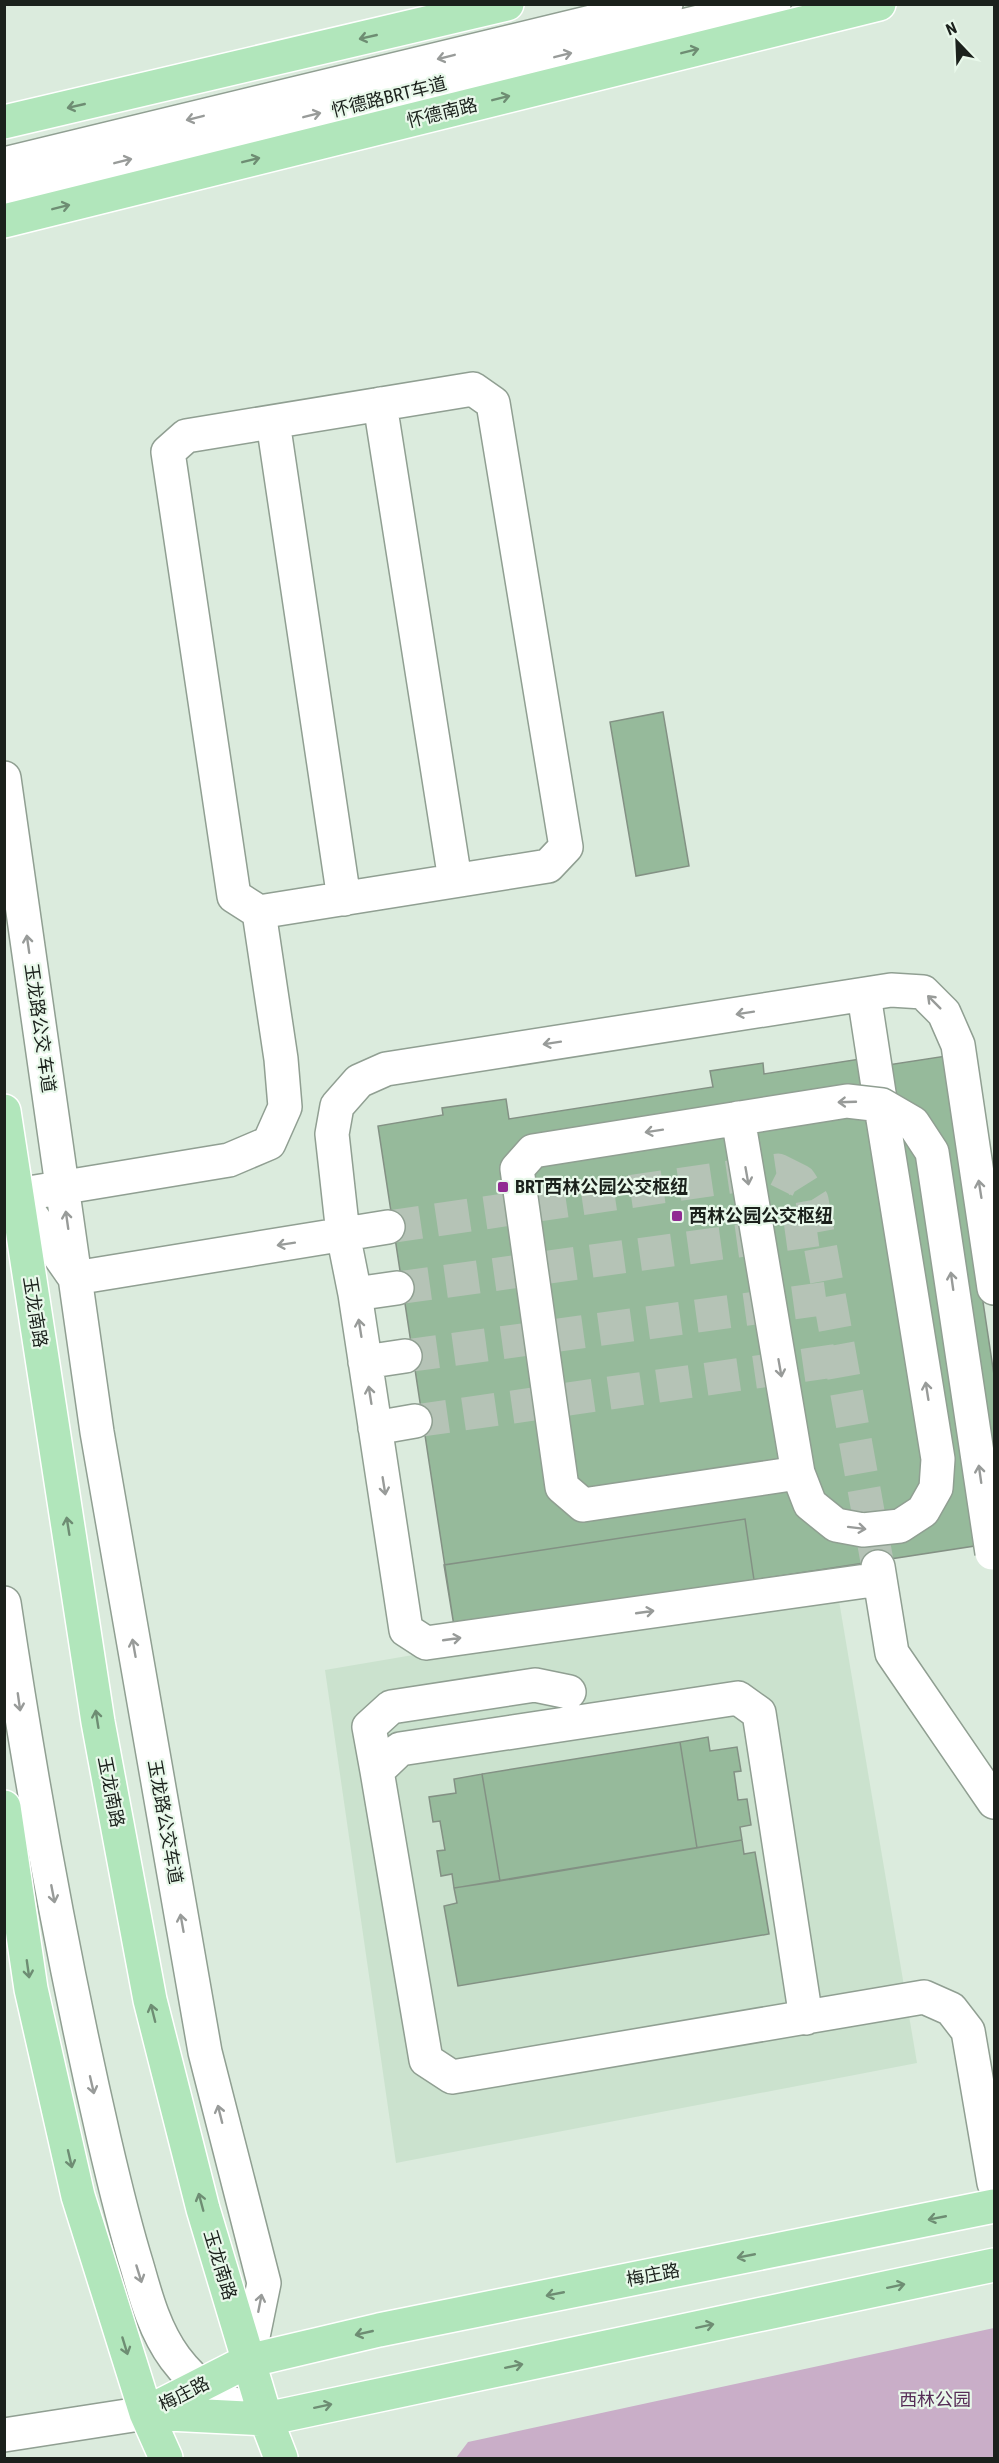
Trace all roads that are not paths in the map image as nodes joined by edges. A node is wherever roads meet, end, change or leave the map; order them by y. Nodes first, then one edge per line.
1 (507, 4) edge
2 (666, 4) edge
3 (774, 4) edge
4 (879, 4) edge
5 (4, 122) edge
6 (4, 164) edge
7 (4, 189) edge
8 (4, 221) edge
9 (380, 404) junction
10 (273, 422) junction
11 (4, 778) edge
12 (455, 880) junction
13 (344, 899) junction
14 (259, 912) junction
15 (864, 994) junction
16 (4, 1111) edge
17 (738, 1118) junction
18 (63, 1188) junction
19 (17, 1195) junction
20 (388, 1227) tunnel mouth
21 (344, 1234) junction
22 (75, 1278) junction
23 (397, 1288) tunnel mouth
24 (994, 1288) edge
25 (355, 1294) junction
26 (405, 1356) tunnel mouth
27 (365, 1362) junction
28 (416, 1421) tunnel mouth
29 (375, 1428) junction
30 (798, 1473) junction
31 (993, 1561) edge
32 (4, 1603) edge
33 (569, 1692) dead end
34 (377, 1771) junction
35 (994, 1802) edge
36 (4, 1807) edge
37 (806, 2018) junction
38 (994, 2183) edge
39 (994, 2206) edge
40 (994, 2265) edge
41 (248, 2361) junction
42 (200, 2386) junction
43 (146, 2413) junction
44 (266, 2419) junction
45 (4, 2434) edge
46 (166, 2458) edge
47 (281, 2458) edge

1 -> 5 main road
2 -> 6 street, 怀德路BRT车道
7 -> 3 street, 怀德路BRT车道
8 -> 4 main road, 怀德南路
9 - 10 street
9 - 12 street
9 - 12 street
10 - 13 street
10 - 14 street
18 -> 11 street, 玉龙路公交 车道
12 - 13 street
13 - 14 street
14 - 18 street
15 -> 21 street
24 -> 15 street
30 -> 15 street, bridge
16 - 19 main road, 玉龙南路
17 -> 30 street, bridge
17 -> 30 street, bridge
31 -> 17 street, bridge
18 - 19 street
22 -> 18 street, 玉龙路公交 车道
19 - 22 street
41 -> 19 main road, 玉龙南路
20 - 21 street
21 -> 22 street
21 - 25 street
41 -> 22 street, 玉龙路公交车道
23 - 25 street
27 -> 25 street
26 - 27 street
29 -> 27 street
28 - 29 street
29 -> 35 street
32 -> 42 street
33 - 34 street
34 - 37 street
34 - 37 street
36 -> 43 main road
37 - 38 street
39 -> 41 main road, 梅庄路
44 -> 40 main road, 梅庄路
41 - 42 main road, 梅庄路
41 - 44 main road, 玉龙南路
42 - 43 main road, 梅庄路
42 - 44 street
43 - 44 main road, 梅庄路
43 - 45 street
43 - 46 main road
44 - 47 main road, 玉龙南路

